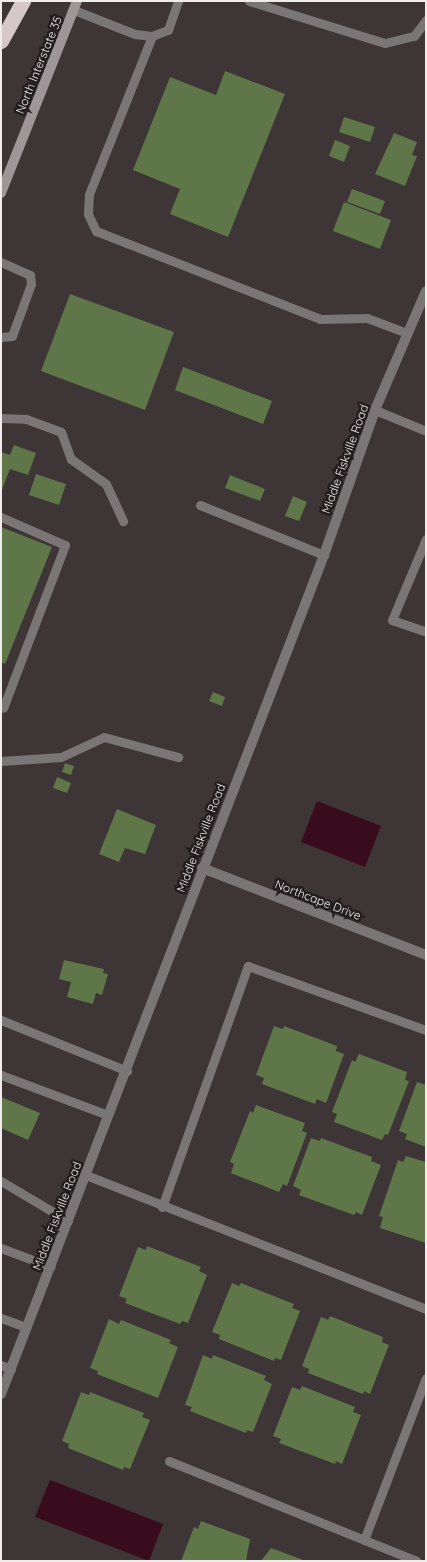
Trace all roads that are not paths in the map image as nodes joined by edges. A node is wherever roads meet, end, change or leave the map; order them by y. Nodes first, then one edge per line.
1 (23, 1) edge
2 (178, 1) edge
3 (249, 1) edge
4 (76, 6) edge
5 (426, 20) edge
6 (152, 36) junction
7 (1, 41) edge
8 (1, 193) edge
9 (1, 262) edge
10 (426, 291) edge
11 (407, 333) junction
12 (1, 337) edge
13 (375, 410) junction
14 (1, 418) edge
15 (426, 431) edge
16 (200, 505) dead end
17 (1, 517) edge
18 (124, 522) dead end
19 (426, 539) edge
20 (324, 555) junction
21 (426, 632) edge
22 (2, 710) edge
23 (178, 756) dead end
24 (1, 761) edge
25 (202, 868) junction
26 (426, 955) edge
27 (1, 1020) edge
28 (426, 1030) edge
29 (127, 1071) junction
30 (1, 1075) edge
31 (108, 1115) junction
32 (86, 1175) junction
33 (1, 1182) edge
34 (162, 1207) junction
35 (68, 1221) junction
36 (1, 1248) edge
37 (50, 1267) junction
38 (426, 1309) edge
39 (1, 1318) edge
40 (26, 1327) junction
41 (6, 1367) edge
42 (426, 1378) edge
43 (1, 1394) edge
44 (169, 1461) dead end
45 (364, 1540) junction
46 (417, 1561) edge

1 - 7 highway
2 - 6 lane
3 - 5 lane
4 - 6 lane
4 - 8 main road, North Interstate 35
6 - 11 lane
9 - 12 lane
10 - 11 street, Middle Fiskville Road
11 - 13 street, Middle Fiskville Road
13 - 15 lane
13 - 20 street, Middle Fiskville Road
14 - 18 lane
16 - 20 lane
17 - 22 lane
19 - 21 lane
20 - 25 street, Middle Fiskville Road
23 - 24 lane
25 - 26 street, Northcape Drive
25 - 29 street, Middle Fiskville Road
27 - 29 lane
28 - 34 lane
29 - 31 street, Middle Fiskville Road
30 - 31 lane
31 - 32 street, Middle Fiskville Road
32 - 34 lane
32 - 35 street, Middle Fiskville Road
33 - 35 lane
34 - 38 lane
35 - 37 street, Middle Fiskville Road
36 - 37 lane
37 - 40 street, Middle Fiskville Road
39 - 40 lane
40 - 41 street, Middle Fiskville Road
41 - 43 street, Middle Fiskville Road
42 - 45 lane
44 - 45 lane
45 - 46 lane

